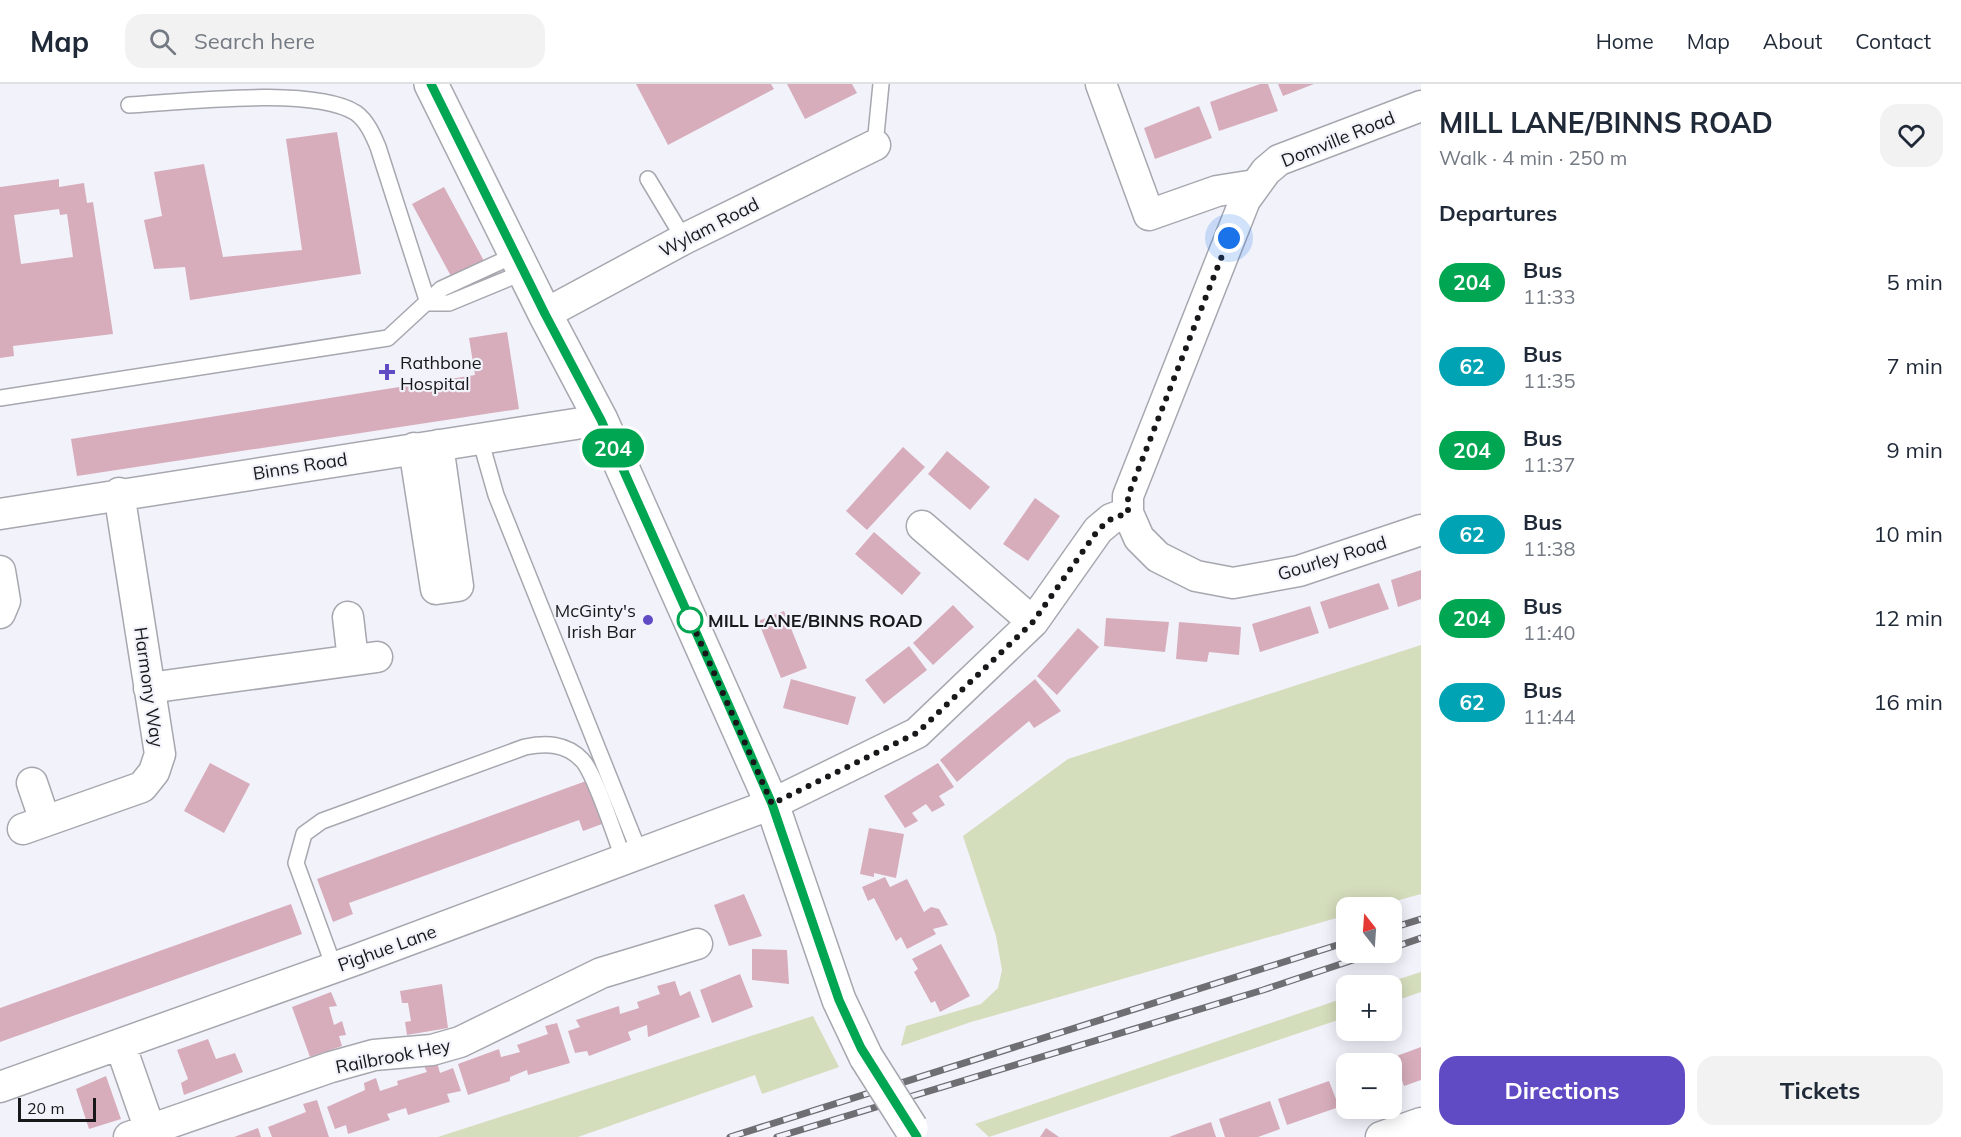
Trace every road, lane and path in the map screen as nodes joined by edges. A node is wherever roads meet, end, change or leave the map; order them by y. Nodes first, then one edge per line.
1 (431, 84) edge
2 (881, 84) edge
3 (1101, 84) edge
4 (129, 105) dead end
5 (1421, 106) edge
6 (875, 145) joint
7 (648, 179) dead end
8 (1255, 185) junction
9 (684, 239) junction
10 (520, 264) junction
11 (428, 303) junction
12 (545, 314) junction
13 (0, 398) edge
14 (601, 420) junction
15 (480, 439) junction
16 (119, 493) junction
17 (1128, 513) junction
18 (0, 514) edge
19 (922, 526) dead end
20 (1421, 530) edge
21 (0, 571) edge
22 (1, 608) edge
23 (348, 617) dead end
24 (1033, 622) junction
25 (149, 688) junction
26 (32, 783) dead end
27 (772, 804) junction
28 (632, 857) junction
29 (697, 944) dead end
30 (334, 967) junction
31 (120, 1044) junction
32 (0, 1087) edge
33 (1421, 1123) edge
34 (914, 1132) edge
35 (139, 1133) edge
36 (1381, 1137) edge

1 - 10 street
2 - 6 lane
3 - 8 street
4 - 11 lane
5 - 8 street, Domville Road
6 - 9 street, Wylam Road
7 - 9 lane
8 - 17 street, Domville Road
9 - 12 street, Wylam Road
10 - 11 lane
10 - 12 street
11 - 13 lane
12 - 14 street
14 - 15 street, Binns Road
14 - 27 street
15 - 16 street, Binns Road
15 - 28 lane
16 - 18 street, Binns Road
16 - 25 street, Harmony Way
17 - 20 street, Gourley Road
17 - 24 street, Pighue Lane
19 - 24 street
21 - 22 street
23 - 25 street
24 - 27 street, Pighue Lane
25 - 26 street, Harmony Way
27 - 28 street, Pighue Lane
27 - 34 street, bridge
28 - 30 street, Pighue Lane
28 - 30 lane
29 - 35 street, Railbrook Hey
30 - 31 street, Pighue Lane
31 - 32 street, Pighue Lane
31 - 35 street, Railbrook Hey
33 - 36 street

